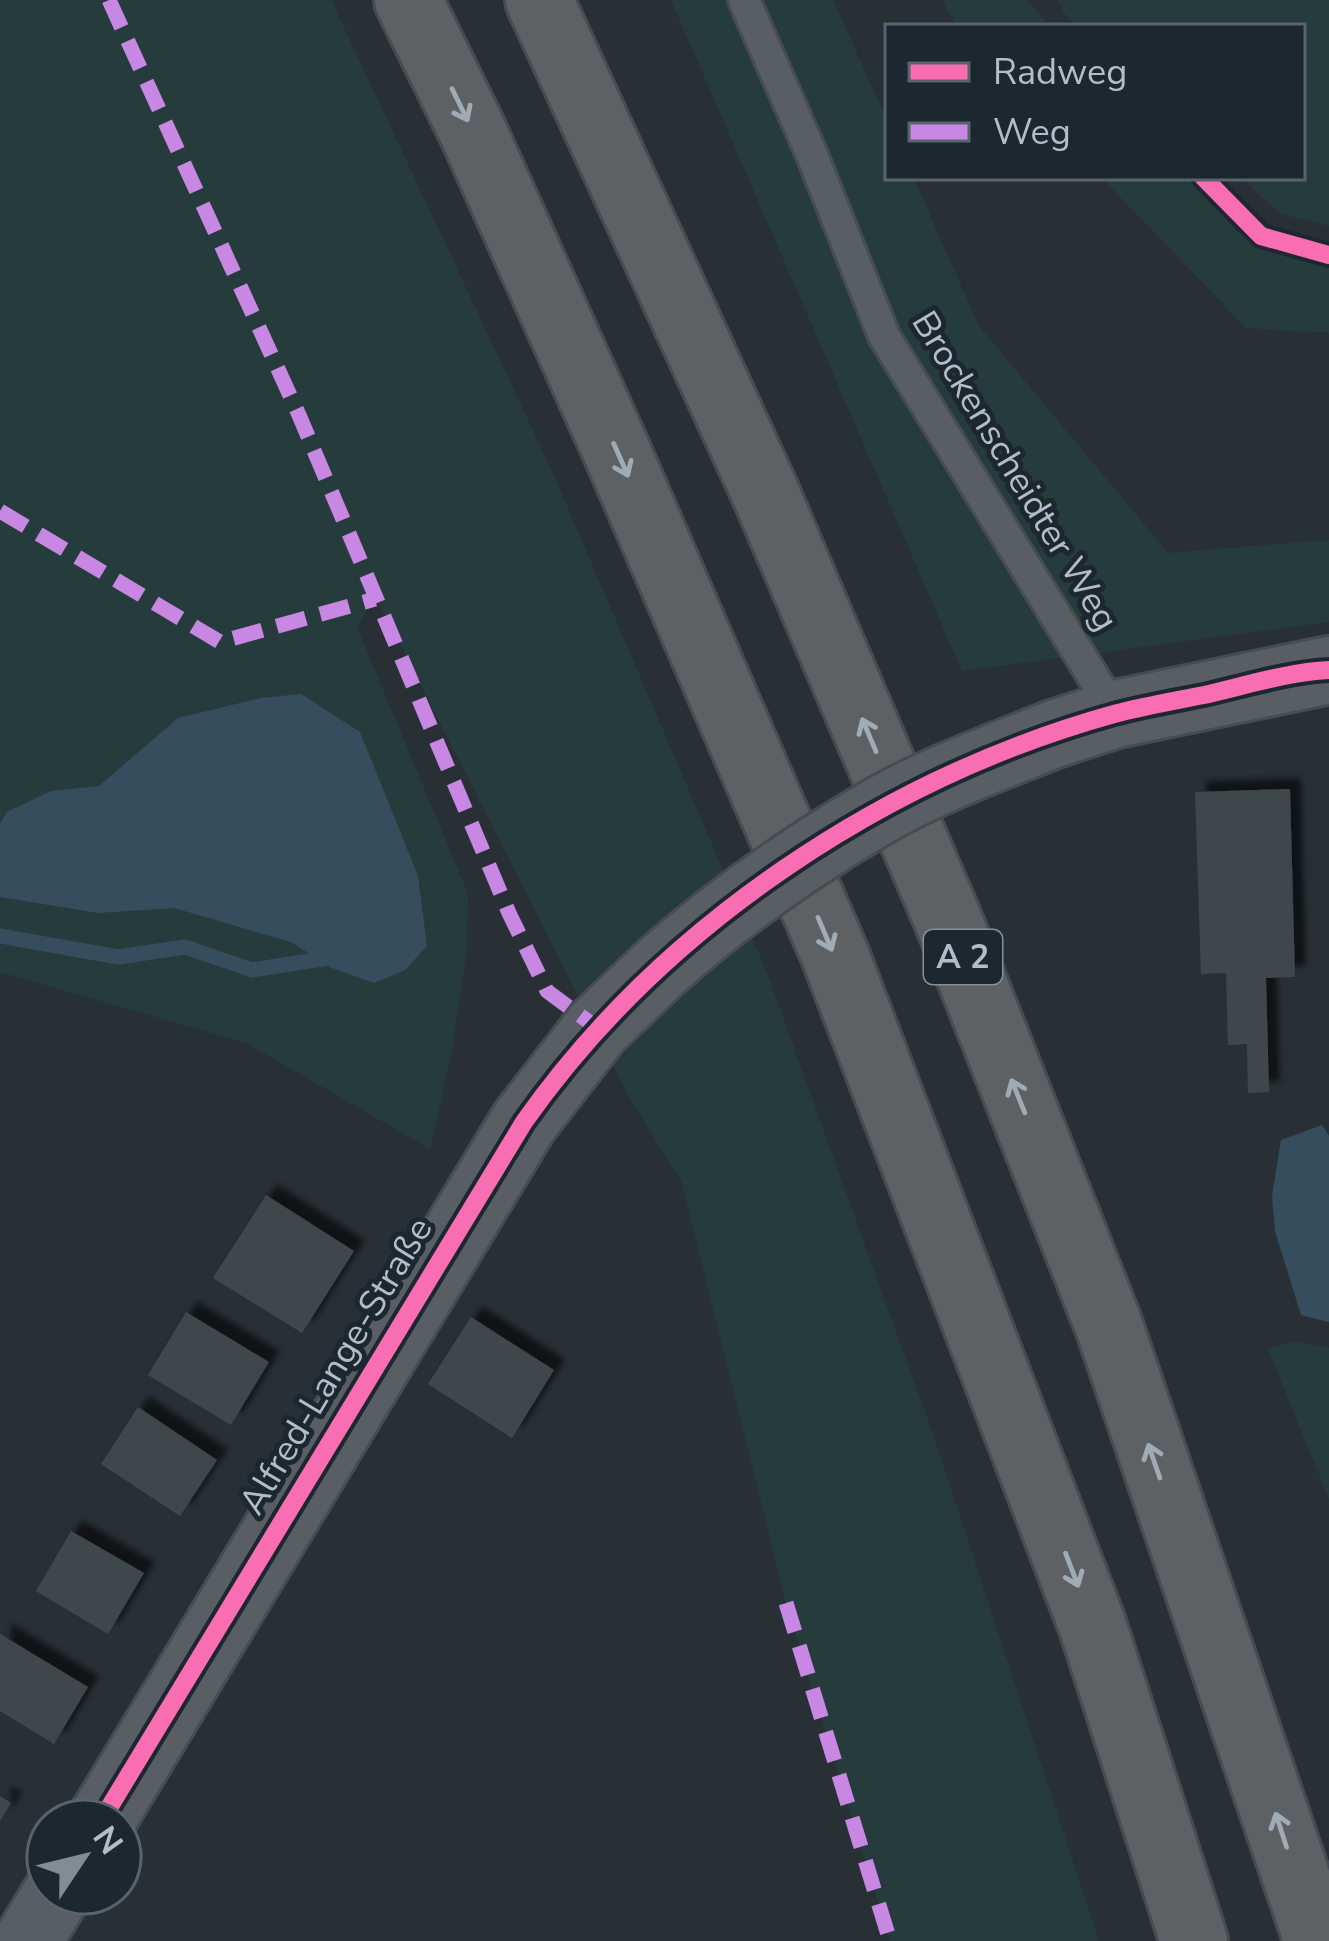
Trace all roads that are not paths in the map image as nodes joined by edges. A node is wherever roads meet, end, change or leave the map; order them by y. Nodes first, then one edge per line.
1 (408, 0) edge
2 (539, 0) edge
3 (744, 0) edge
4 (1329, 670) edge
5 (1116, 714) junction
6 (115, 1797) edge
7 (1194, 1941) edge
8 (1318, 1941) edge

1 -> 7 highway
8 -> 2 highway, A 2
3 - 5 lane, Brockenscheidter Weg
4 - 5 street, Alfred-Lange-Straße
5 - 6 street, Alfred-Lange-Straße, bridge

